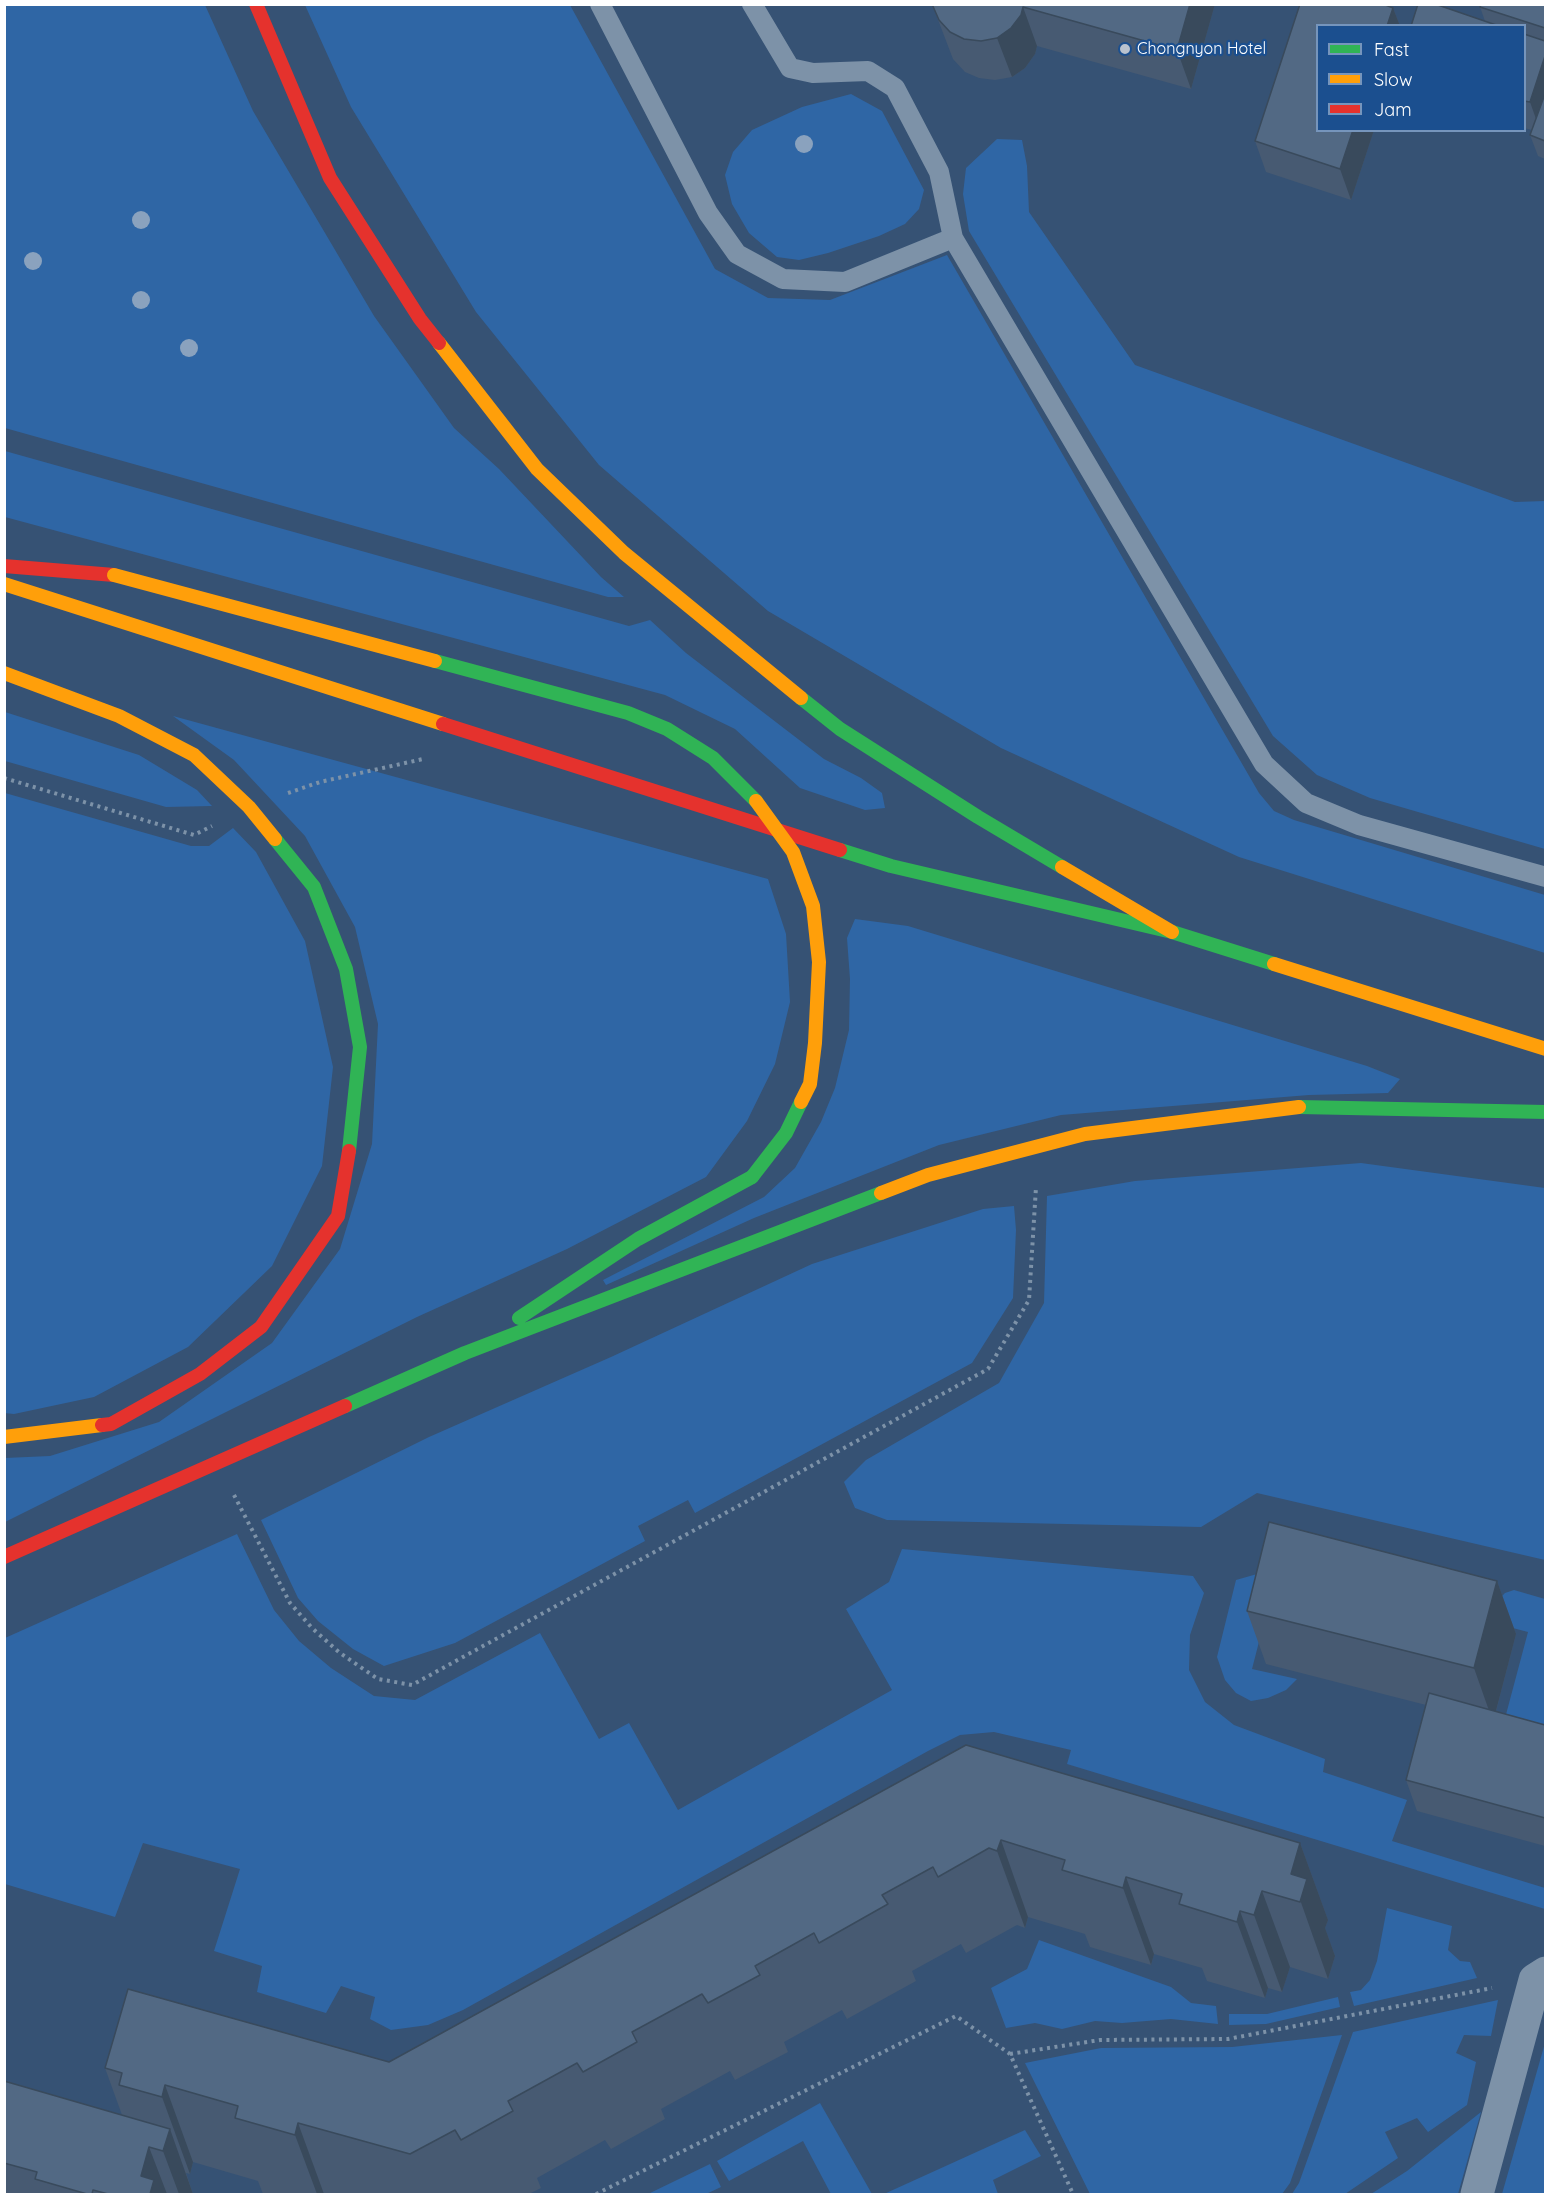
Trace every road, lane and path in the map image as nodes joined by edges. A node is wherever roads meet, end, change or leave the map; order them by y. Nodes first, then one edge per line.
1 (256, 4) edge
2 (600, 4) edge
3 (752, 4) edge
4 (952, 238) junction
5 (4, 566) edge
6 (4, 584) edge
7 (4, 673) edge
8 (1545, 877) edge
9 (1172, 932) junction
10 (1545, 1049) edge
11 (1545, 1112) edge
12 (1037, 1147) junction
13 (465, 1353) junction
14 (4, 1437) edge
15 (219, 1462) junction
16 (4, 1557) edge
17 (1540, 1976) edge
18 (1010, 2054) junction
19 (596, 2194) edge
20 (1073, 2194) edge
21 (1477, 2194) edge

1 - 9 main road
2 - 4 lane
3 - 4 lane
4 - 8 lane
5 - 13 main road, bridge
6 - 9 main road
7 - 14 main road
9 - 10 main road
11 - 12 main road
12 - 13 main road
12 - 15 path
13 - 15 main road
15 - 16 main road
17 - 18 path
17 - 21 street
18 - 19 path
18 - 20 path

